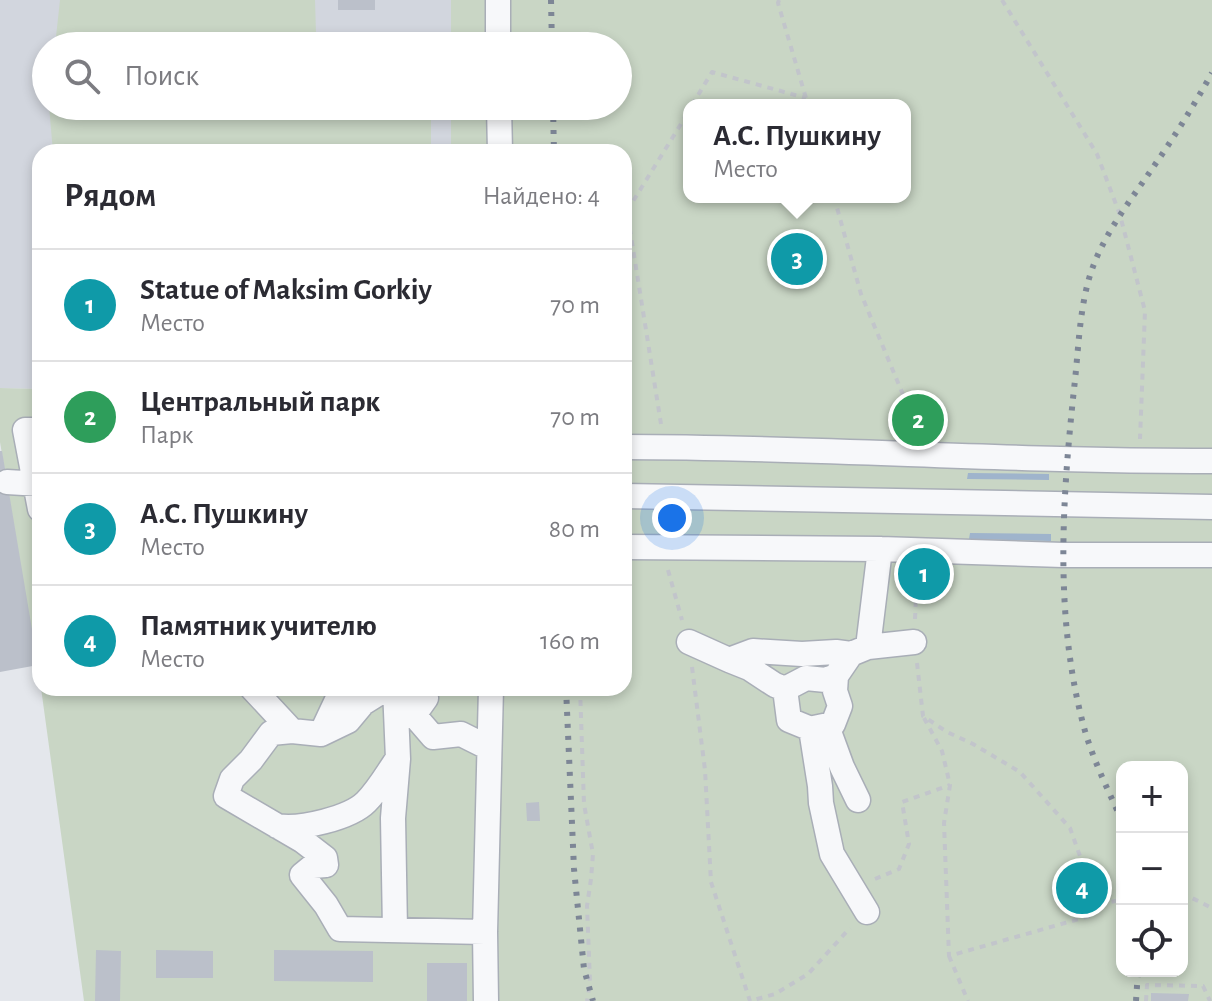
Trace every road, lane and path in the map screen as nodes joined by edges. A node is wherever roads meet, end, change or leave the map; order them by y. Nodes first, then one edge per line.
1 (498, 0) edge
2 (779, 0) edge
3 (1002, 0) edge
4 (498, 32) edge
5 (806, 98) joint
6 (696, 99) edge
7 (499, 120) edge
8 (683, 120) edge
9 (500, 144) edge
10 (632, 201) edge
11 (836, 203) edge
12 (632, 247) edge
13 (32, 430) edge
14 (632, 447) edge
15 (664, 447) junction
16 (898, 453) junction
17 (32, 459) edge
18 (1212, 461) edge
19 (1139, 462) junction
20 (7, 482) dead end
21 (32, 484) edge
22 (632, 496) edge
23 (1212, 507) edge
24 (632, 547) edge
25 (662, 548) junction
26 (880, 549) junction
27 (918, 551) junction
28 (1212, 555) edge
29 (689, 642) junction
30 (914, 642) junction
31 (859, 650) junction
32 (729, 660) junction
33 (836, 676) junction
34 (785, 689) junction
35 (259, 696) edge
36 (340, 696) edge
37 (374, 696) edge
38 (395, 696) edge
39 (422, 696) edge
40 (491, 696) edge
41 (580, 696) edge
42 (923, 716) junction
43 (819, 727) junction
44 (292, 731) junction
45 (321, 734) junction
46 (489, 748) junction
47 (398, 759) junction
48 (821, 793) junction
49 (277, 826) junction
50 (1188, 896) edge
51 (1116, 901) edge
52 (1097, 904) junction
53 (1212, 908) edge
54 (867, 912) dead end
55 (395, 930) junction
56 (485, 932) junction
57 (949, 956) junction
58 (486, 1001) edge
59 (587, 1001) edge
60 (750, 1001) edge
61 (968, 1001) edge
62 (1146, 1001) edge
63 (1210, 1001) edge

1 - 4 street
2 - 5 path
3 - 19 path
5 - 6 path
7 - 9 street
8 - 10 path
11 - 16 path
12 - 15 path
13 - 17 street
14 - 15 street
15 - 16 street
16 - 19 street
18 - 19 street
20 - 21 street
22 - 23 street
24 - 25 street
25 - 26 street
25 - 29 path
26 - 27 street
26 - 31 street
27 - 28 street
27 - 30 path
29 - 32 street
29 - 60 path
30 - 31 street
30 - 42 path
31 - 32 street
31 - 33 street
32 - 34 street
33 - 34 street
33 - 43 street
34 - 43 street
35 - 44 street
36 - 45 street
37 - 45 street
38 - 47 street
39 - 46 street
40 - 46 street
41 - 59 path
42 - 52 path
42 - 57 path
43 - 48 street
43 - 48 street
44 - 45 street
44 - 49 street
46 - 56 street
47 - 49 street
47 - 55 street
48 - 54 street
49 - 55 street
50 - 53 path
51 - 52 path
52 - 57 path
55 - 56 street
56 - 58 street
57 - 61 path
62 - 63 path

